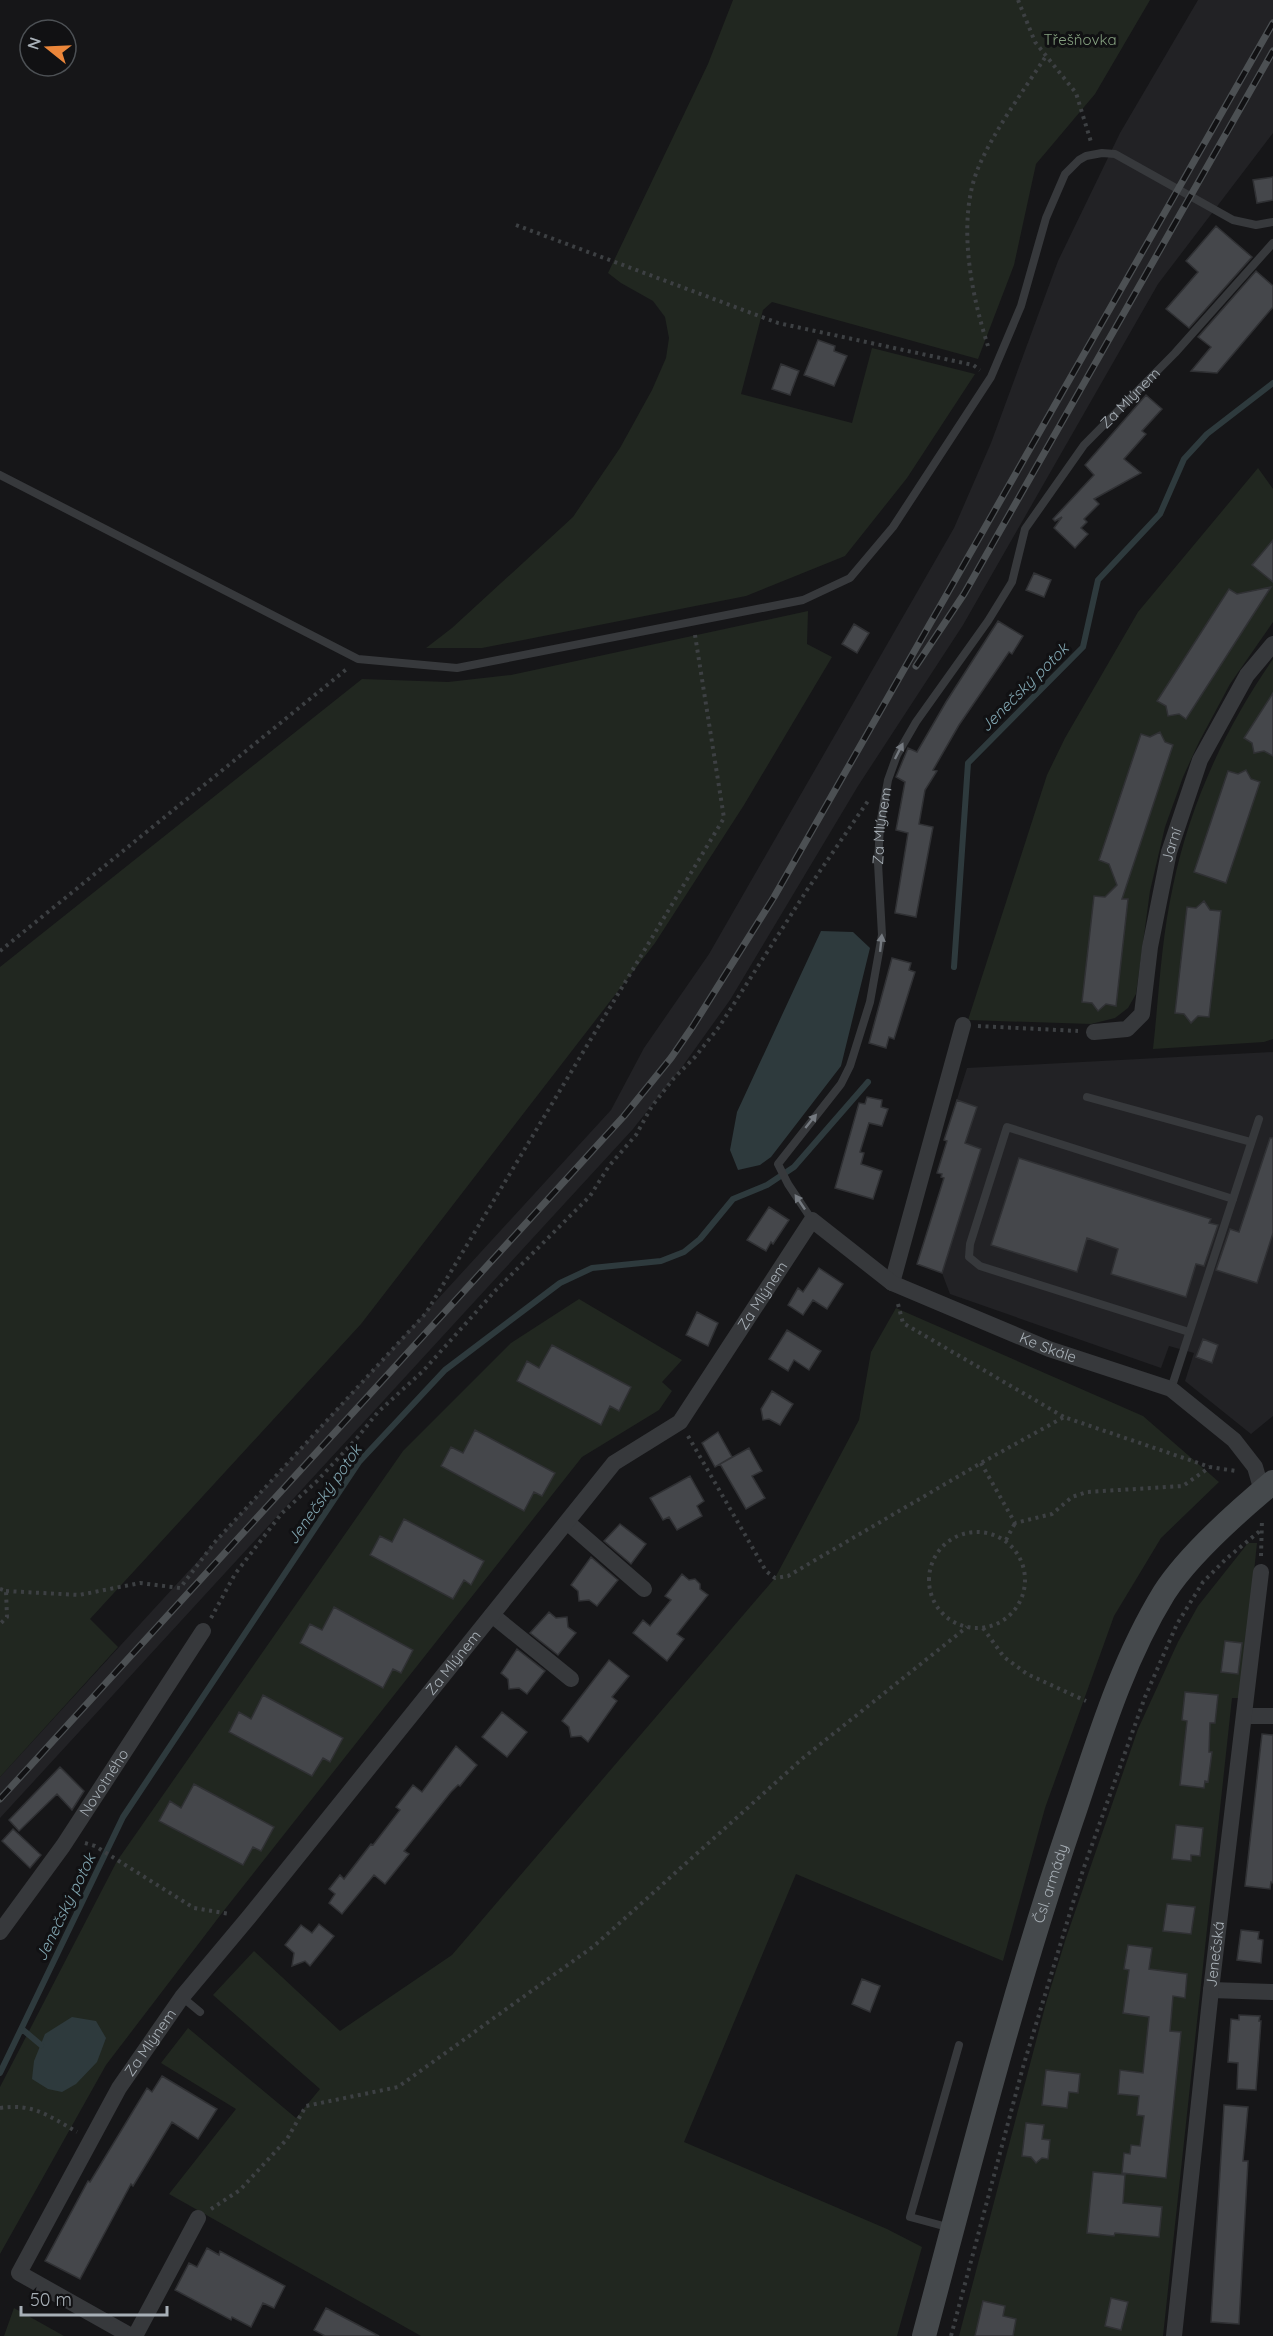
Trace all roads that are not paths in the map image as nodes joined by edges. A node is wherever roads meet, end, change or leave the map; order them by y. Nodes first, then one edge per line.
1 (1273, 222) edge
2 (1273, 243) edge
3 (0, 475) edge
4 (1273, 644) edge
5 (963, 1025) road end
6 (1094, 1032) road end
7 (1087, 1097) dead end
8 (1259, 1119) dead end
9 (1251, 1142) junction
10 (1233, 1199) junction
11 (812, 1220) junction
12 (892, 1283) junction
13 (1189, 1332) junction
14 (1171, 1389) junction
15 (1263, 1480) edge
16 (567, 1522) junction
17 (1261, 1572) road end
18 (645, 1589) dead end
19 (492, 1615) junction
20 (203, 1631) road end
21 (571, 1679) dead end
22 (1245, 1716) junction
23 (1273, 1716) edge
24 (0, 1932) edge
25 (1211, 1990) junction
26 (1273, 1992) edge
27 (182, 1997) junction
28 (200, 2012) dead end
29 (959, 2044) dead end
30 (198, 2218) road end
31 (953, 2228) junction
32 (133, 2336) edge
33 (924, 2336) edge
34 (1174, 2336) edge

1 - 3 lane
11 -> 2 lane, Za Mlýnem
4 - 6 street, Jarní
5 - 12 street
7 - 9 lane
8 - 9 lane
9 - 10 lane
10 - 13 lane
10 - 13 lane
11 - 12 street, Ke Skále
11 - 16 street, Za Mlýnem
12 - 14 street, Ke Skále
13 - 14 lane
14 - 15 street, Ke Skále
15 - 31 main road, Čsl. armády
16 - 18 street
16 - 19 street, Za Mlýnem
17 - 22 street, Jenečská
19 - 21 street
19 - 27 street, Za Mlýnem
20 - 24 street, Novotného
22 - 23 street
22 - 25 street, Jenečská
25 - 26 street
25 - 34 street, Jenečská
27 - 28 lane
27 - 32 street, Za Mlýnem
29 - 31 lane
30 - 32 street
31 - 33 main road, Čsl. armády

